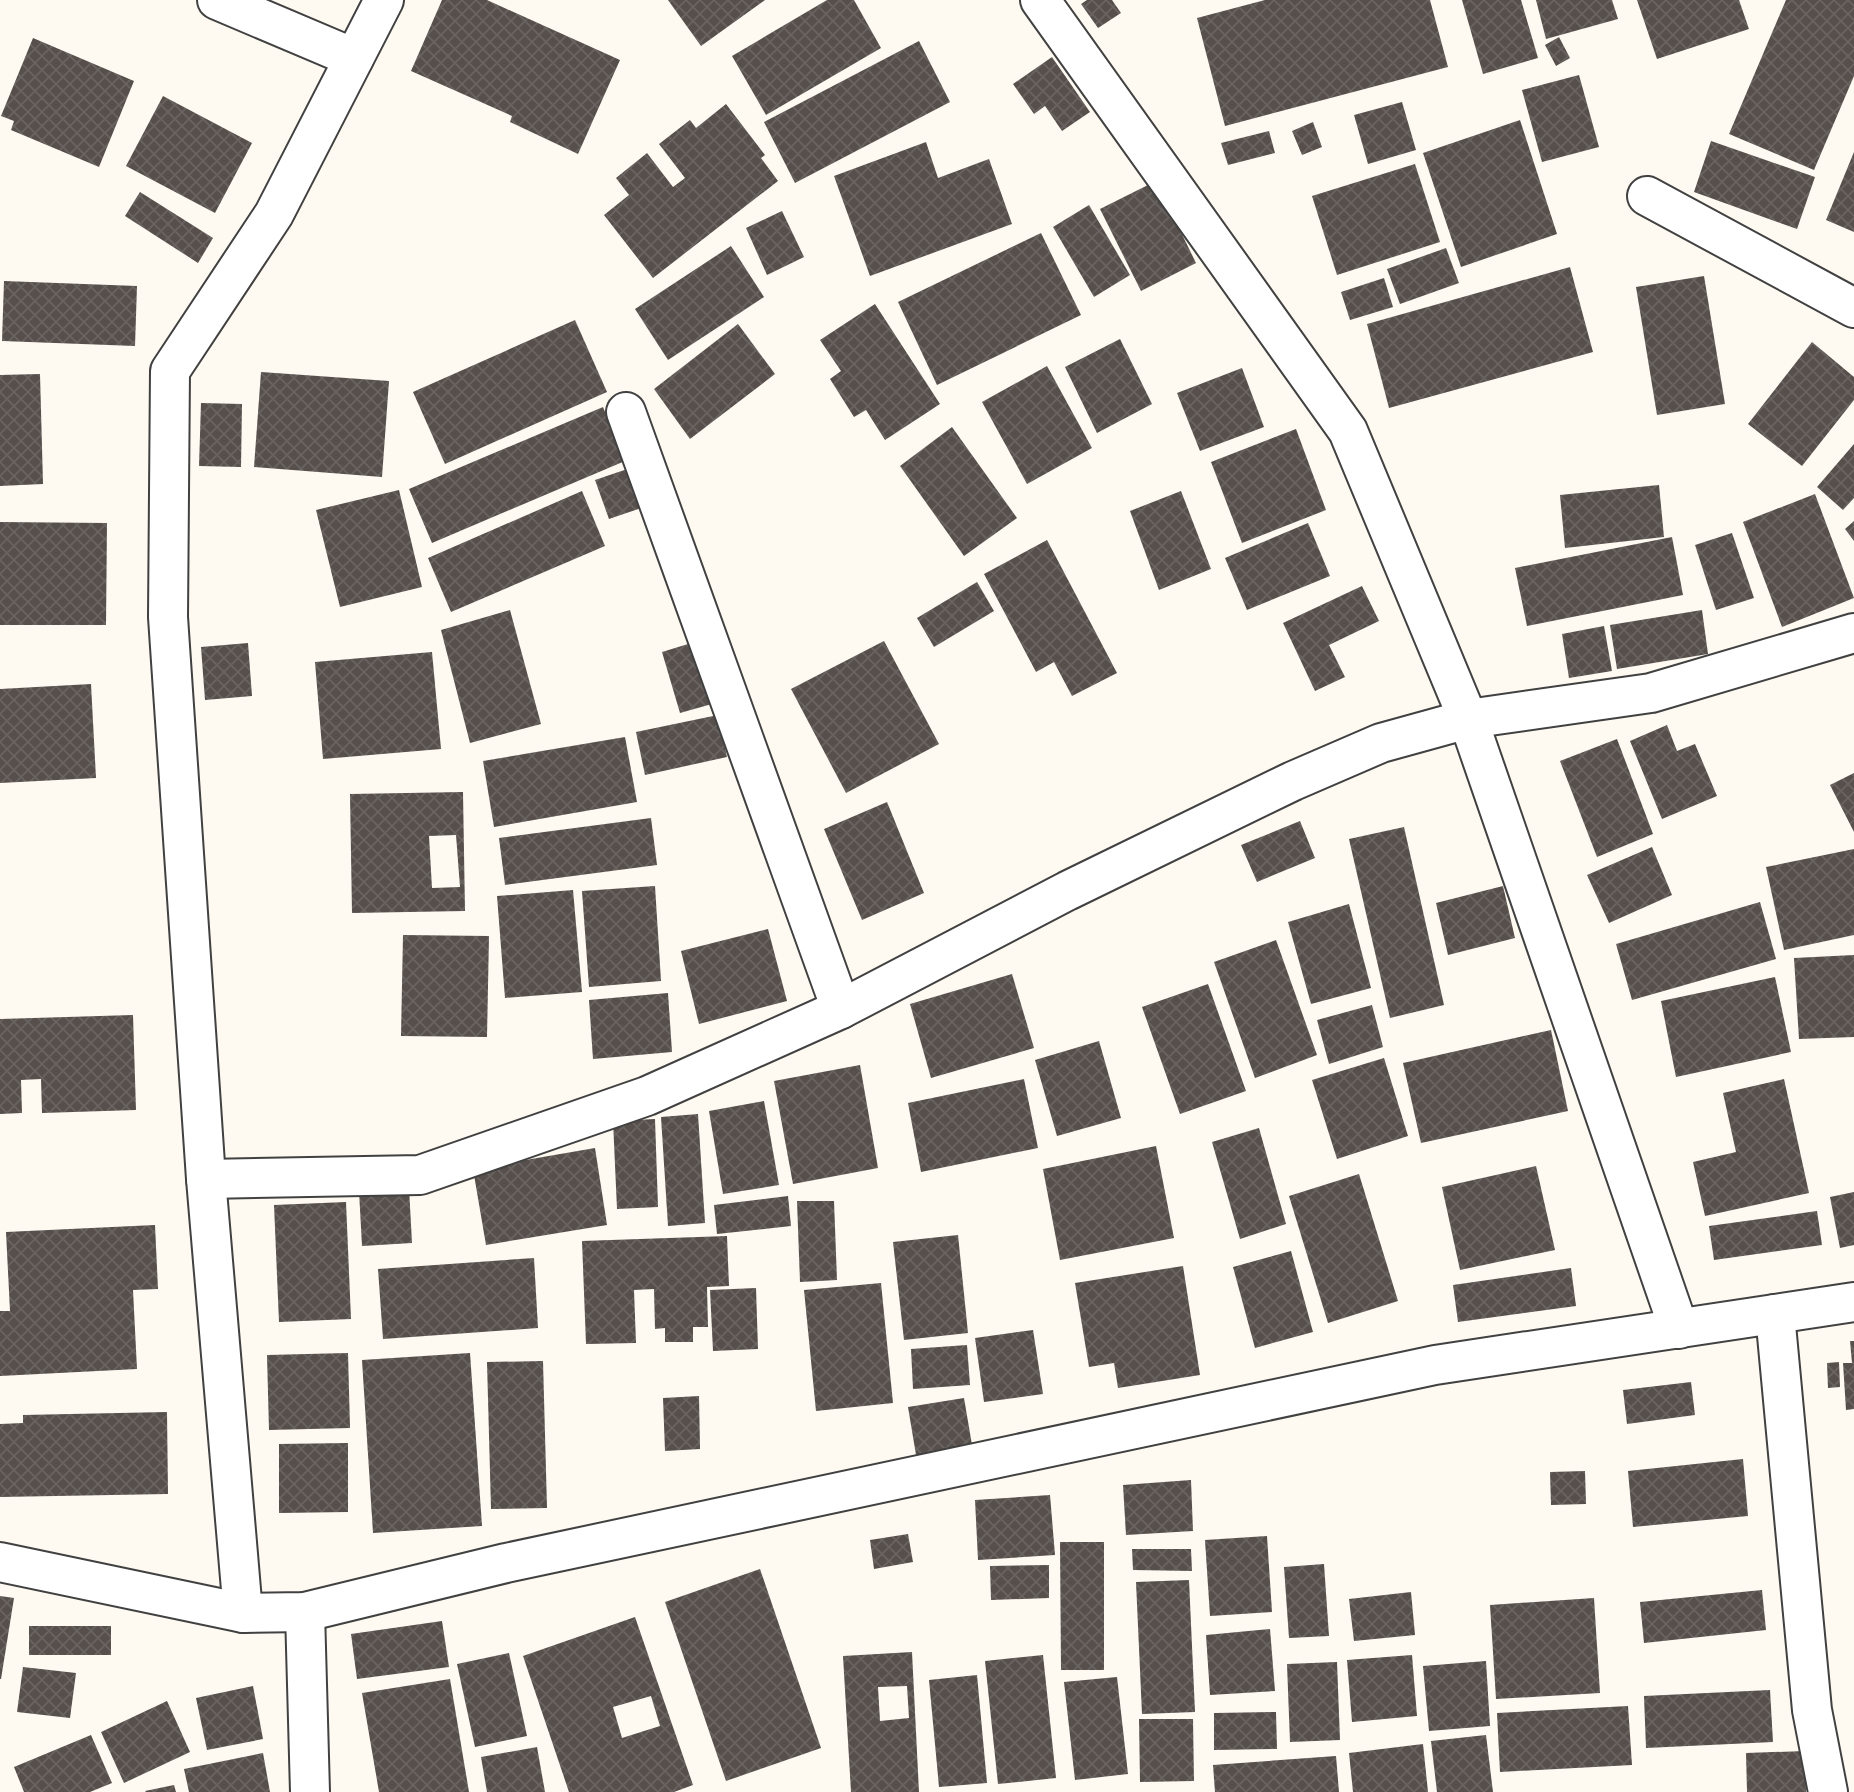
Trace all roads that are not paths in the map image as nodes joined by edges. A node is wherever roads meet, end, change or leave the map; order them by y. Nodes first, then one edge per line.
1 (217, 0) edge
2 (384, 0) edge
3 (1040, 0) edge
4 (355, 58) junction
5 (1647, 196) dead end
6 (1854, 308) edge
7 (626, 412) dead end
8 (1854, 633) edge
9 (1468, 719) junction
10 (841, 1009) junction
11 (206, 1179) junction
12 (1854, 1302) edge
13 (1775, 1314) junction
14 (1679, 1329) junction
15 (0, 1562) edge
16 (306, 1612) junction
17 (243, 1613) junction
18 (310, 1792) edge
19 (1828, 1792) edge

1 - 4 street
2 - 4 street
3 - 9 street
4 - 11 street
5 - 6 street
7 - 10 street
8 - 9 street
9 - 10 street
9 - 14 street
10 - 11 street
11 - 17 street
12 - 13 street
13 - 14 street
13 - 19 street
14 - 16 street
15 - 17 street
16 - 17 street
16 - 18 street

